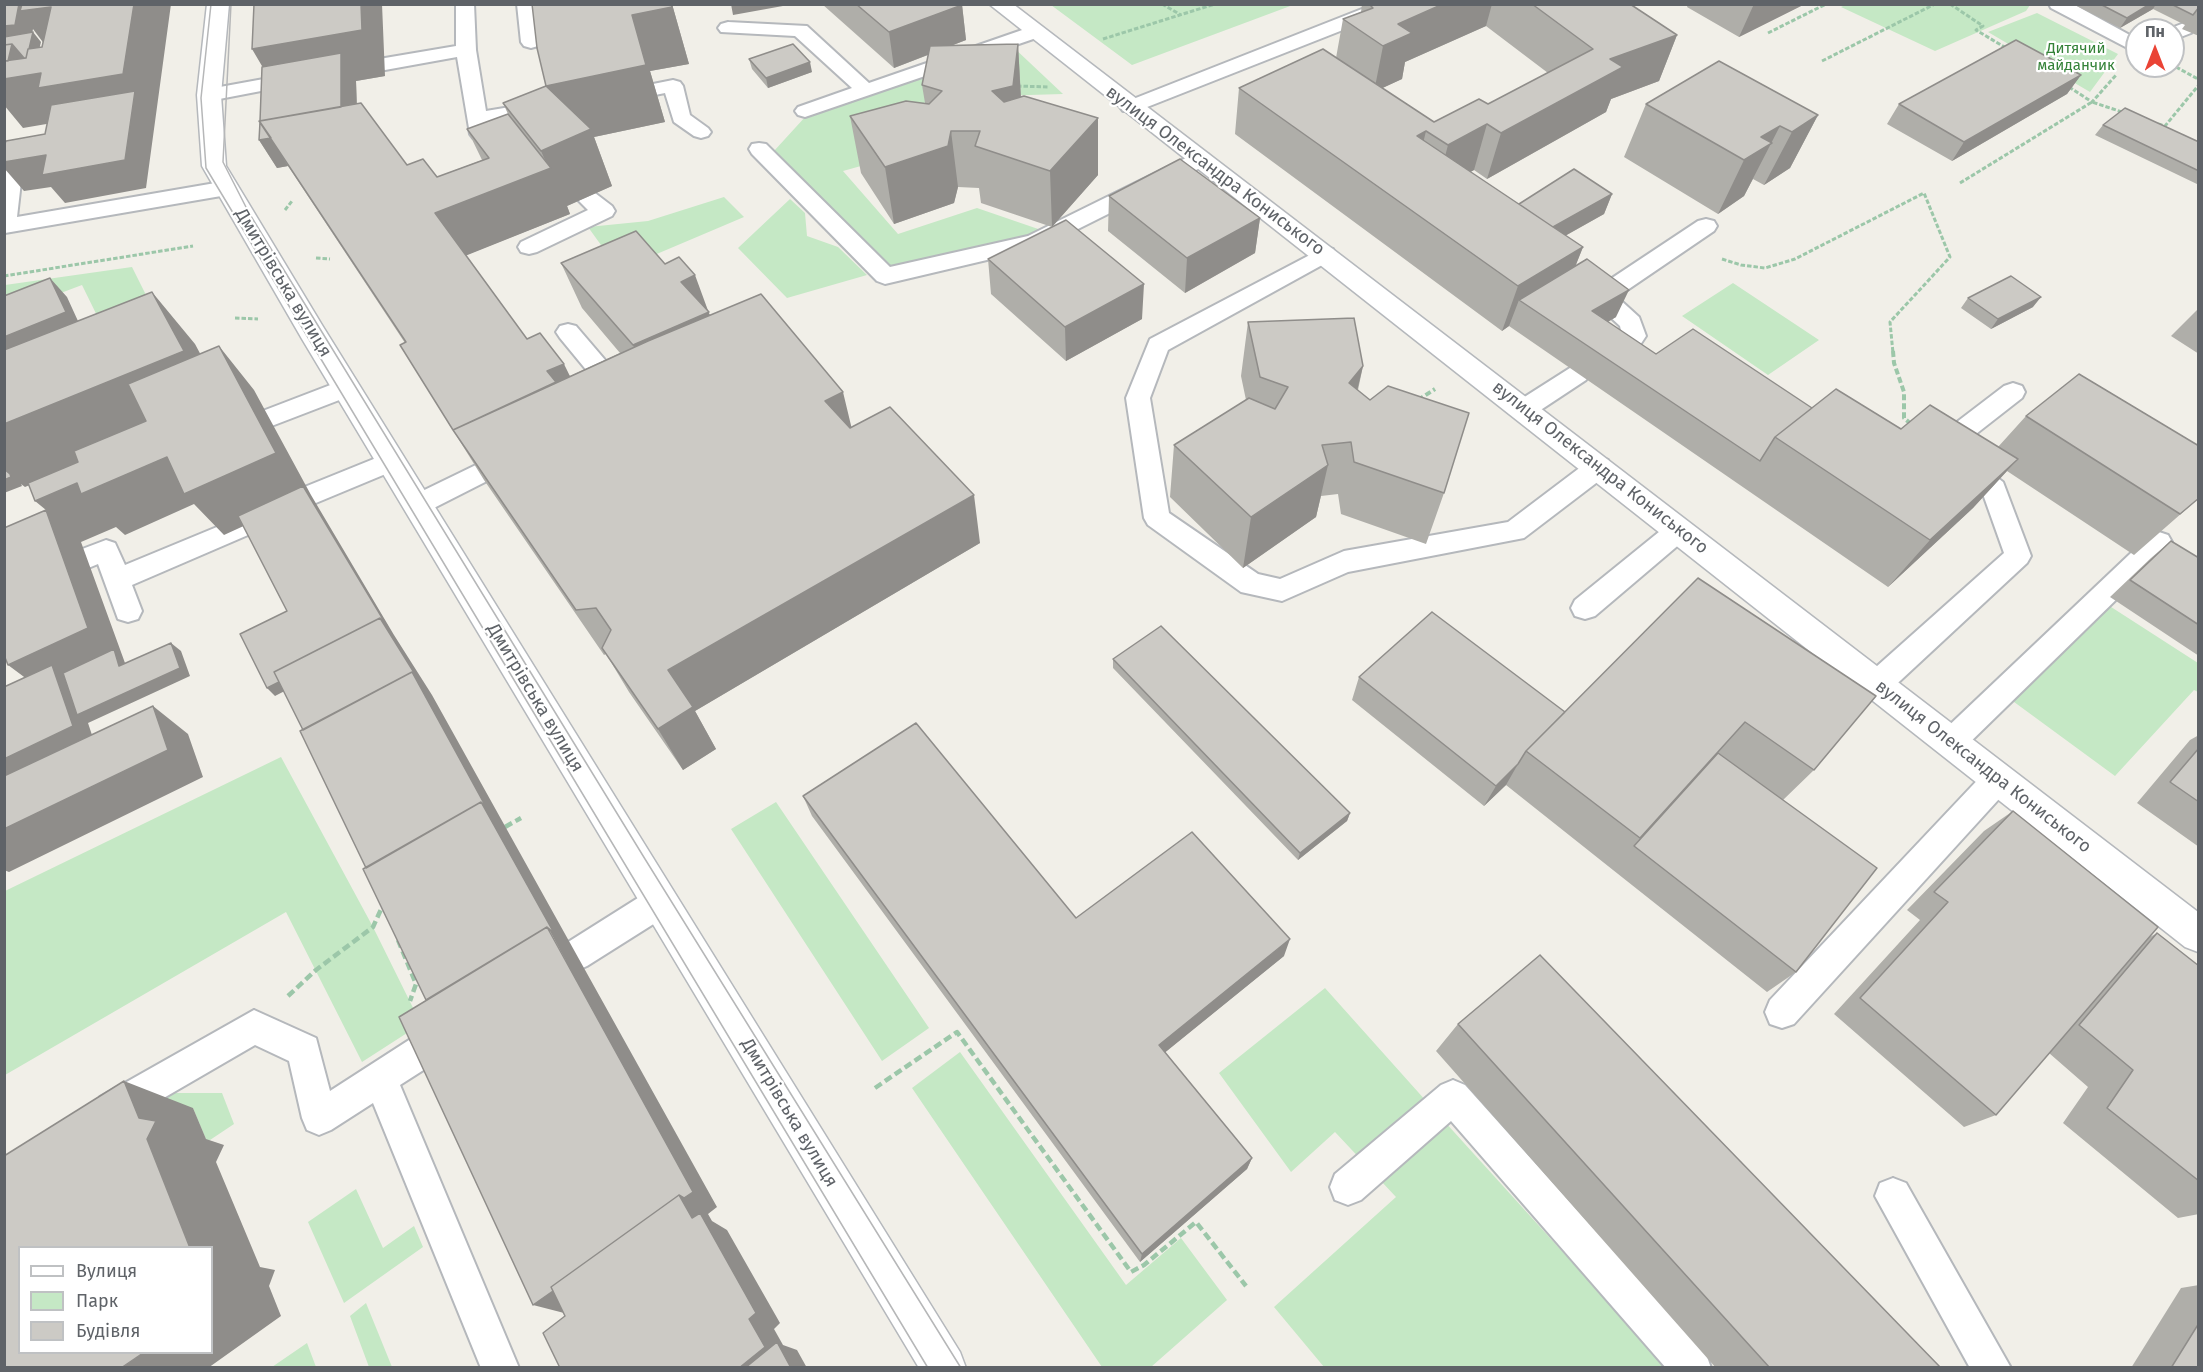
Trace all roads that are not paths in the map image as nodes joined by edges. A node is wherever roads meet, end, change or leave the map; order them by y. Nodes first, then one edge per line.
1 (218, 4) edge
2 (465, 4) edge
3 (526, 4) edge
4 (999, 4) edge
5 (2058, 4) edge
6 (1388, 5) edge
7 (728, 28) dead end
8 (1035, 32) junction
9 (2125, 40) edge
10 (531, 42) edge
11 (466, 50) junction
12 (385, 64) dead end
13 (280, 82) edge
14 (655, 89) dead end
15 (865, 90) junction
16 (209, 96) junction
17 (560, 105) edge
18 (1130, 107) junction
19 (805, 111) dead end
20 (477, 119) junction
21 (701, 132) dead end
22 (759, 149) dead end
23 (521, 153) edge
24 (1201, 159) junction
25 (13, 164) edge
26 (227, 188) junction
27 (586, 198) edge
28 (5, 226) edge
29 (1697, 231) road end
30 (529, 247) dead end
31 (1325, 254) junction
32 (568, 332) dead end
33 (1607, 356) edge
34 (1578, 374) edge
35 (346, 388) junction
36 (2013, 392) dead end
37 (624, 403) edge
38 (1524, 409) junction
39 (269, 418) dead end
40 (391, 461) junction
41 (1599, 467) junction
42 (480, 472) edge
43 (311, 495) edge
44 (417, 505) junction
45 (246, 525) edge
46 (1679, 530) junction
47 (2159, 542) edge
48 (86, 558) dead end
49 (117, 580) junction
50 (1585, 608) dead end
51 (128, 611) dead end
52 (1876, 684) junction
53 (1952, 742) junction
54 (1998, 778) junction
55 (660, 902) junction
56 (2199, 934) edge
57 (576, 955) dead end
58 (1782, 1012) dead end
59 (459, 1028) edge
60 (380, 1078) junction
61 (88, 1123) edge
62 (1348, 1188) dead end
63 (1893, 1196) dead end
64 (500, 1368) edge
65 (944, 1368) edge
66 (1692, 1368) edge
67 (1992, 1368) edge

1 - 16 street, Дмитрівська вулиця
2 - 11 lane
3 - 10 lane
4 - 8 street, вулиця Олександра Кониського
5 - 9 lane
6 - 18 lane
7 - 15 lane
8 - 15 lane
8 - 18 street, вулиця Олександра Кониського
11 - 12 lane
11 - 20 lane
13 - 16 lane
14 - 21 lane
15 - 19 lane
16 - 26 street, Дмитрівська вулиця
17 - 20 lane
18 - 24 street, вулиця Олександра Кониського
20 - 23 lane
22 - 24 lane
24 - 31 street, вулиця Олександра Кониського
25 - 28 lane
26 - 28 lane
26 - 35 street, Дмитрівська вулиця
27 - 30 lane
29 - 33 lane
31 - 38 street, вулиця Олександра Кониського
31 - 41 lane
32 - 37 lane
34 - 38 lane
35 - 39 lane
35 - 40 street, Дмитрівська вулиця
36 - 52 lane
38 - 41 street, вулиця Олександра Кониського
40 - 43 lane
40 - 44 street, Дмитрівська вулиця
41 - 46 street, вулиця Олександра Кониського
42 - 44 lane
44 - 55 street, Дмитрівська вулиця
45 - 49 lane
46 - 50 lane
46 - 52 street, вулиця Олександра Кониського
47 - 53 lane
48 - 49 lane
49 - 51 lane
52 - 53 street, вулиця Олександра Кониського
53 - 54 street, вулиця Олександра Кониського
54 - 56 street, вулиця Олександра Кониського
54 - 58 lane
55 - 57 lane
55 - 65 street, Дмитрівська вулиця
59 - 60 lane
60 - 61 lane
60 - 64 lane
62 - 66 lane
63 - 67 lane

